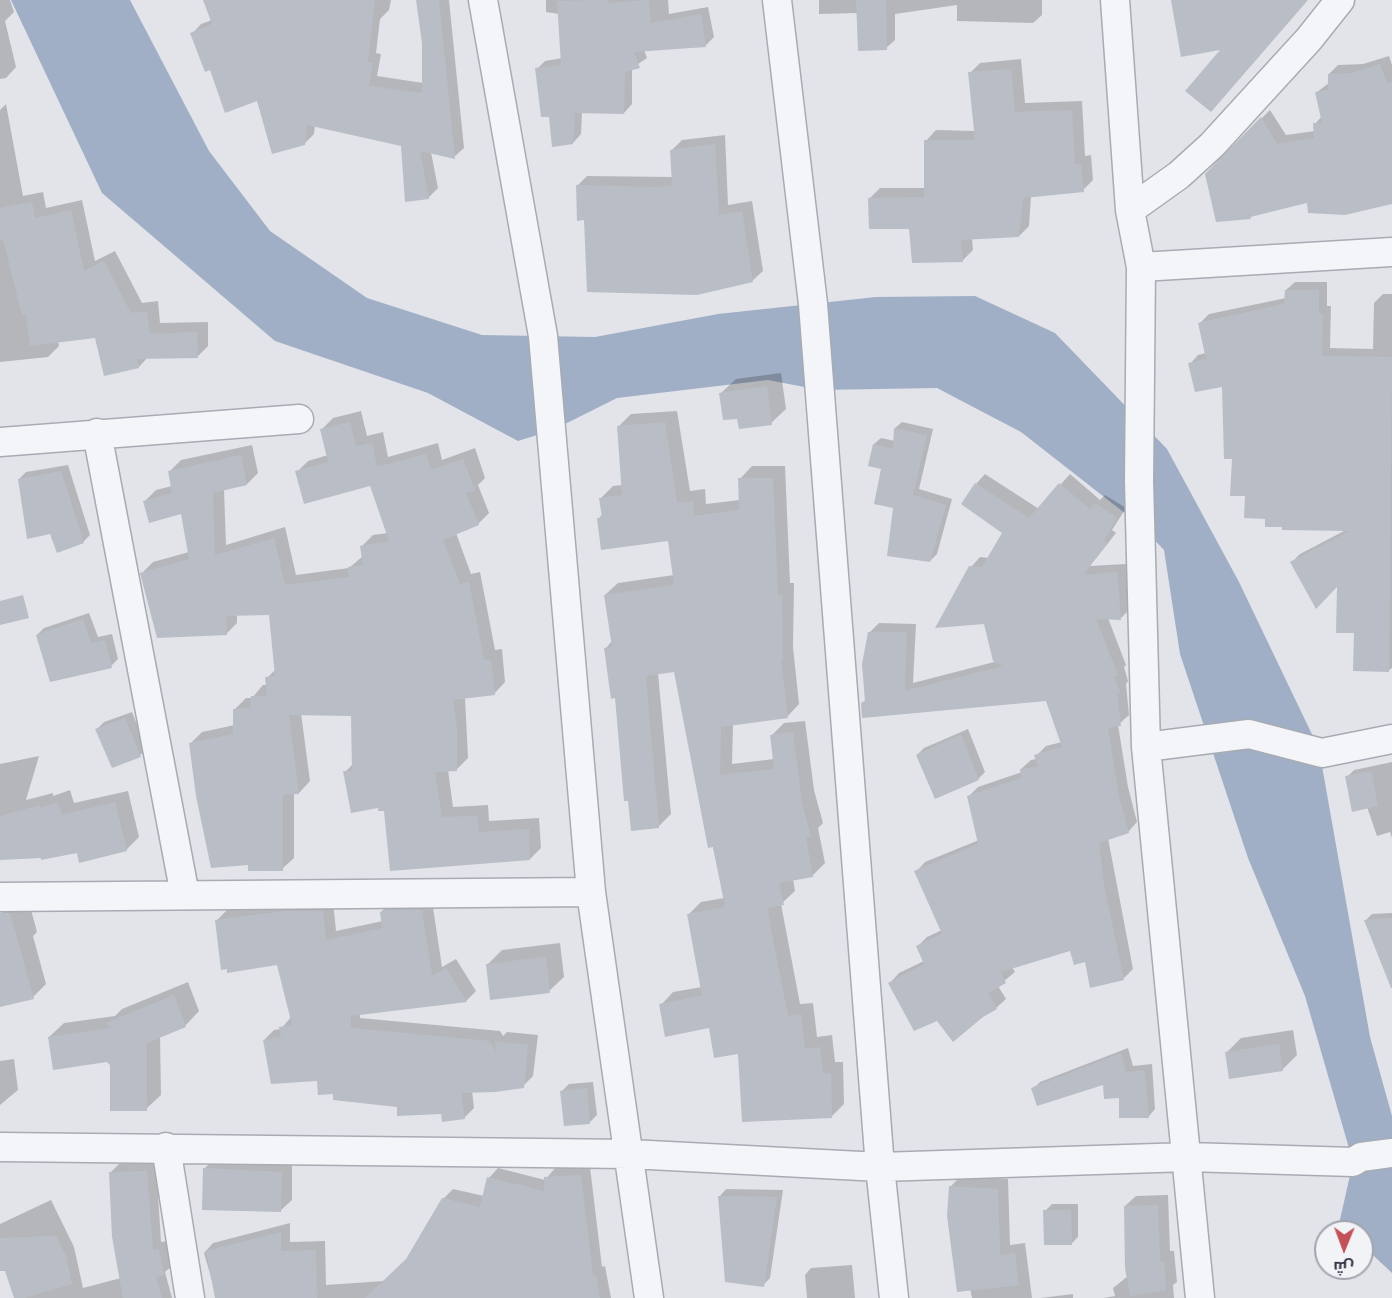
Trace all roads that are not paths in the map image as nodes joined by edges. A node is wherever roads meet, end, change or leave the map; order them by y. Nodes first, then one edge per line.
1 (483, 0) edge
2 (777, 0) edge
3 (1115, 0) edge
4 (1340, 0) edge
5 (1130, 210) junction
6 (1392, 252) edge
7 (1141, 267) junction
8 (299, 419) dead end
9 (97, 433) junction
10 (0, 442) edge
11 (1392, 739) edge
12 (1146, 747) junction
13 (591, 892) junction
14 (184, 895) junction
15 (0, 897) edge
16 (0, 1147) edge
17 (166, 1147) junction
18 (1392, 1153) edge
19 (630, 1154) junction
20 (1188, 1157) junction
21 (880, 1167) junction
22 (190, 1298) edge
23 (649, 1298) edge
24 (894, 1298) edge
25 (1200, 1298) edge

1 - 13 street
2 - 21 street
3 - 5 street
4 - 5 street
5 - 7 street
6 - 7 street
7 - 12 street
8 - 9 street
9 - 10 street
9 - 14 street
11 - 12 street
12 - 20 street
13 - 14 street
13 - 19 street
14 - 15 street
16 - 17 street
17 - 19 street
17 - 22 street
18 - 20 street
19 - 21 street
19 - 23 street
20 - 21 street
20 - 25 street
21 - 24 street

